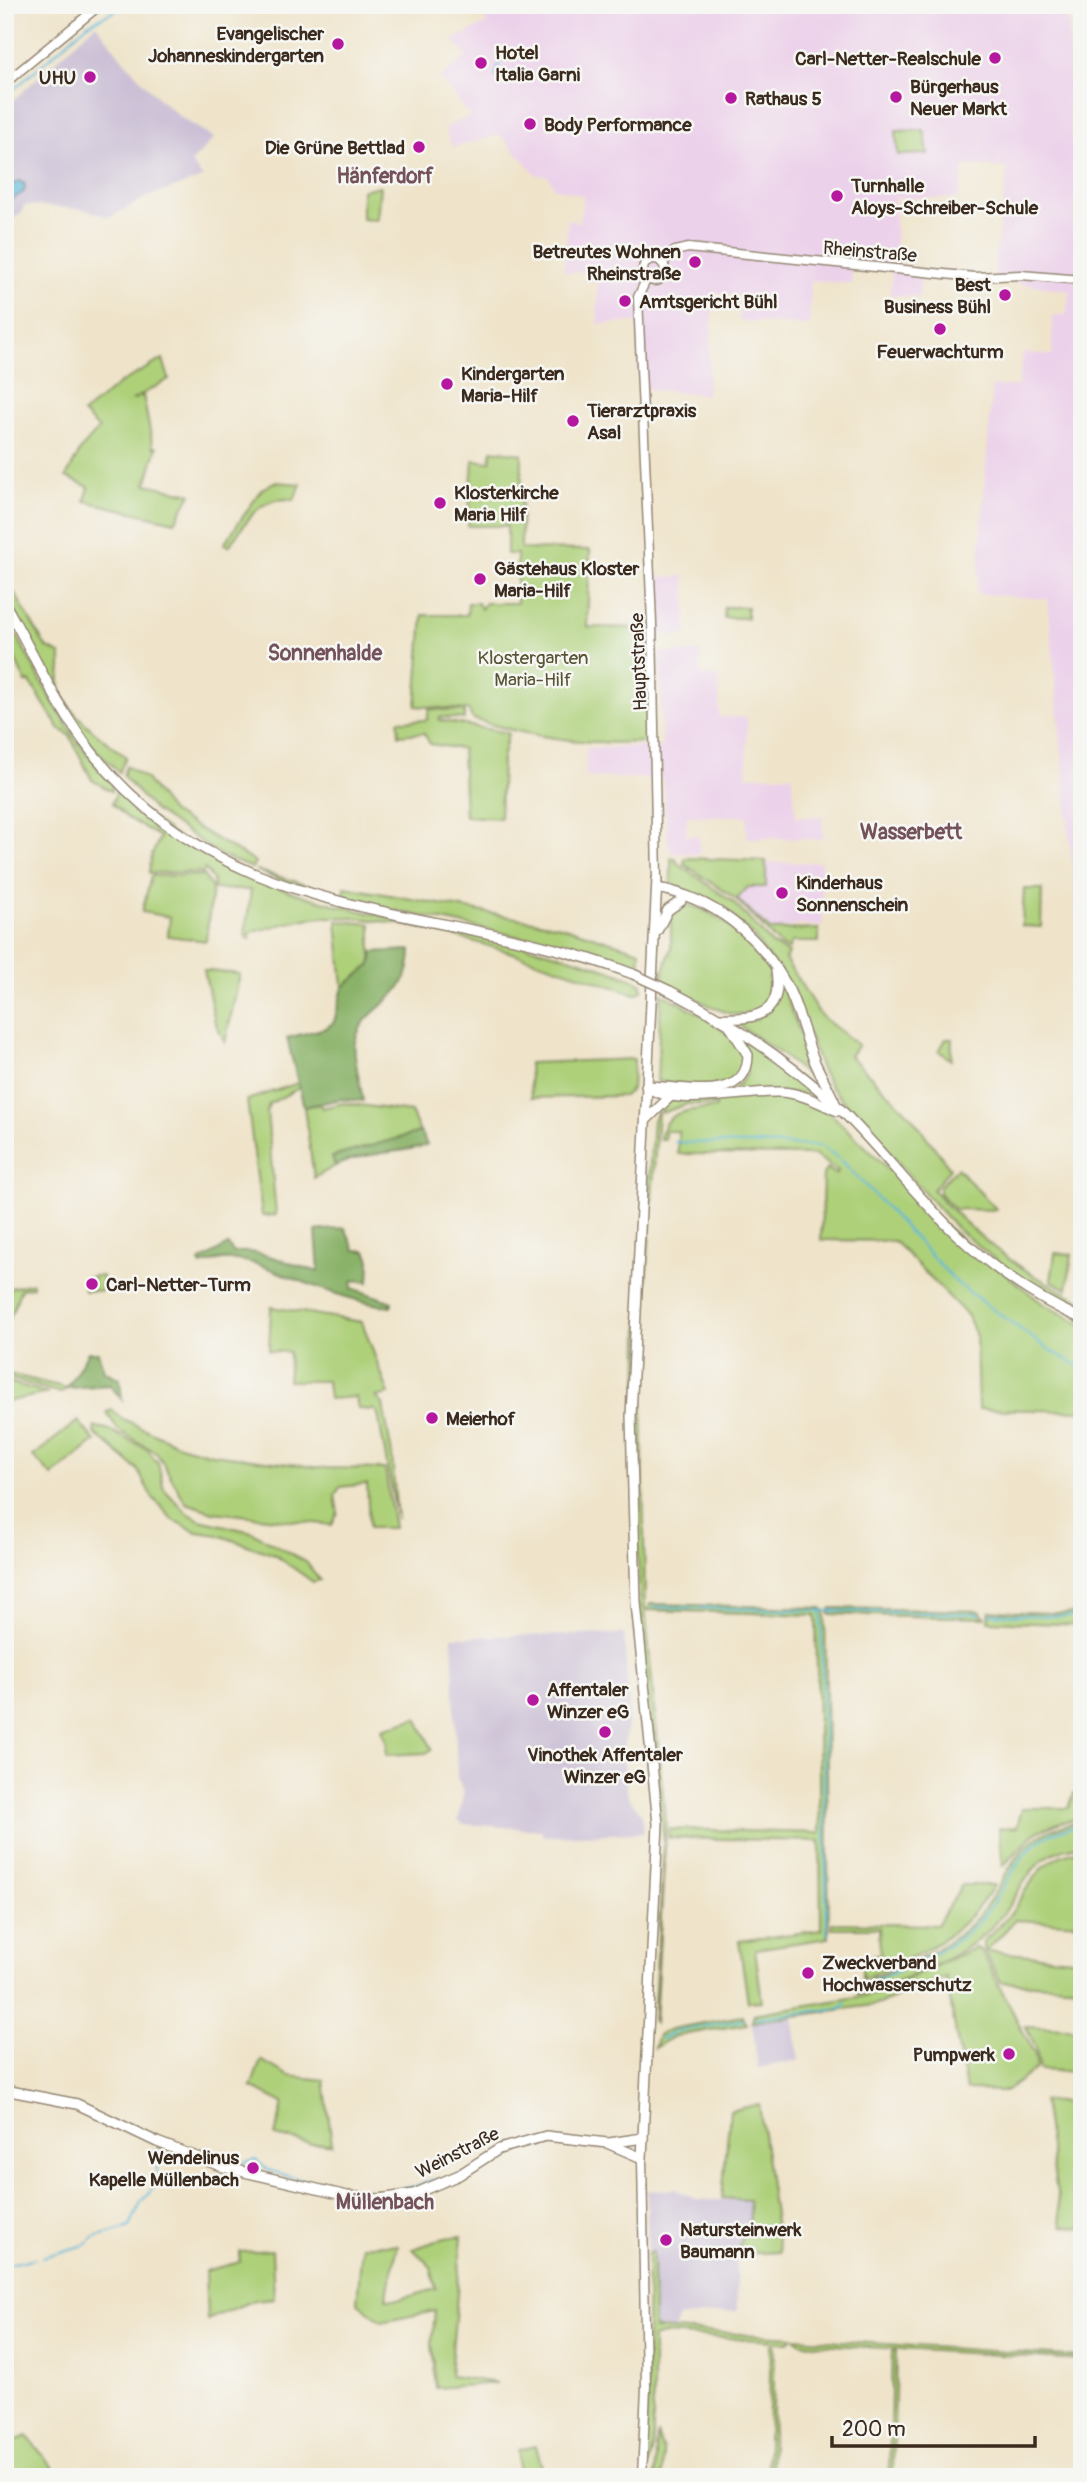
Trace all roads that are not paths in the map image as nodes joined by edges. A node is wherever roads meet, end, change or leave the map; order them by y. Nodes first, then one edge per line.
1 (100, 5) edge
2 (5, 83) edge
3 (662, 263) junction
4 (647, 278) junction
5 (1082, 280) edge
6 (5, 604) edge
7 (657, 888) junction
8 (681, 901) junction
9 (700, 901) junction
10 (654, 936) junction
11 (775, 967) junction
12 (723, 1020) junction
13 (646, 1086) junction
14 (672, 1095) junction
15 (837, 1106) junction
16 (845, 1114) junction
17 (645, 1121) junction
18 (1082, 1320) edge
19 (5, 2090) edge
20 (643, 2138) junction
21 (607, 2143) junction
22 (642, 2158) junction
23 (642, 2473) edge

1 - 2 street
3 - 4 street
3 - 4 street
3 - 5 street, Rheinstraße
4 - 7 street, Hauptstraße
6 - 12 main road, bridge
7 - 8 main road
7 - 9 main road
7 - 10 main road
8 - 9 main road
8 - 10 main road
9 - 11 main road
10 - 13 main road
11 - 12 main road
11 - 15 main road
12 - 13 main road
12 - 15 main road
13 - 14 main road
13 - 17 main road
14 - 16 main road
14 - 17 main road
15 - 16 main road
16 - 18 main road
17 - 20 main road
19 - 21 main road, Weinstraße
20 - 21 main road, Weinstraße
20 - 22 main road
21 - 22 main road, Weinstraße
22 - 23 street

